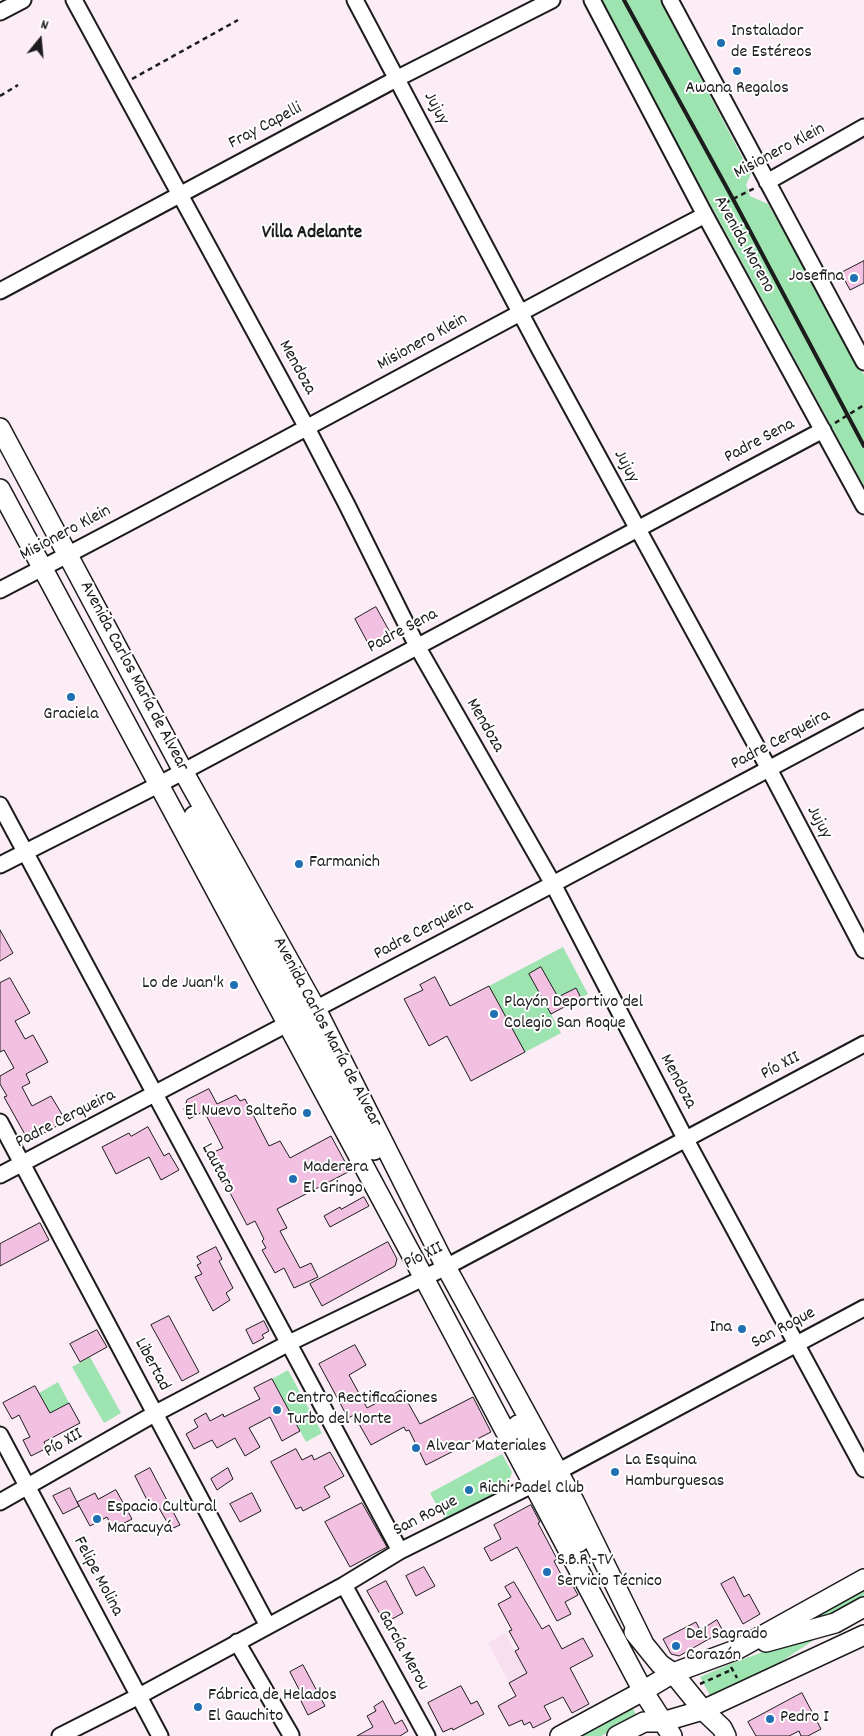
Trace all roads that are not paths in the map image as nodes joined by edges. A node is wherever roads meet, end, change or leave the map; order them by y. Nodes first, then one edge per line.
1 (22, 0) edge
2 (74, 0) edge
3 (355, 0) edge
4 (552, 0) edge
5 (592, 0) edge
6 (670, 0) edge
7 (0, 12) edge
8 (398, 78) junction
9 (864, 128) edge
10 (767, 182) junction
11 (180, 195) junction
12 (705, 215) junction
13 (0, 291) edge
14 (521, 311) junction
15 (864, 362) edge
16 (0, 428) edge
17 (307, 428) junction
18 (823, 430) junction
19 (0, 455) edge
20 (0, 489) edge
21 (864, 506) edge
22 (637, 528) junction
23 (55, 561) junction
24 (0, 590) edge
25 (417, 646) junction
26 (864, 718) edge
27 (769, 769) junction
28 (171, 777) junction
29 (0, 805) edge
30 (25, 852) junction
31 (0, 866) edge
32 (552, 884) junction
33 (858, 922) edge
34 (864, 950) edge
35 (302, 1016) junction
36 (864, 1044) edge
37 (156, 1094) junction
38 (0, 1122) edge
39 (686, 1140) junction
40 (22, 1163) junction
41 (0, 1175) edge
42 (436, 1272) junction
43 (864, 1308) edge
44 (289, 1343) junction
45 (796, 1344) junction
46 (156, 1413) junction
47 (0, 1435) edge
48 (864, 1469) edge
49 (546, 1478) junction
50 (28, 1487) junction
51 (0, 1502) edge
52 (400, 1551) junction
53 (864, 1579) edge
54 (344, 1585) junction
55 (612, 1607) junction
56 (864, 1608) edge
57 (835, 1623) junction
58 (268, 1626) junction
59 (864, 1635) edge
60 (237, 1642) junction
61 (643, 1642) junction
62 (738, 1649) junction
63 (628, 1660) junction
64 (798, 1667) junction
65 (673, 1673) junction
66 (644, 1691) junction
67 (139, 1696) junction
68 (704, 1710) junction
69 (667, 1729) edge
70 (291, 1735) edge
71 (60, 1736) edge
72 (160, 1736) edge
73 (427, 1736) edge
74 (560, 1736) edge
75 (617, 1736) edge
76 (726, 1736) edge

1 - 7 street
2 - 11 street, Mendoza
3 - 8 street, Jujuy
4 - 8 street, Fray Capelli
5 - 12 street, Avenida Moreno
6 - 10 street
8 - 11 street, Fray Capelli
8 - 14 street, Jujuy
9 - 10 street, Misionero Klein
10 - 15 street
11 - 13 street, Fray Capelli
11 - 17 street, Mendoza
12 - 14 street, Misionero Klein
12 - 18 street, Avenida Moreno
14 - 17 street, Misionero Klein
14 - 22 street, Jujuy
16 - 23 main road, Avenida Carlos María de Alvear
17 - 23 street, Misionero Klein
17 - 25 street, Mendoza
18 - 21 street, Avenida Moreno
18 - 22 street, Padre Sena
19 - 23 main road, Avenida Carlos María de Alvear
20 - 23 main road, Avenida Carlos María de Alvear
22 - 25 street, Padre Sena
22 - 27 street, Jujuy
23 - 24 street, Misionero Klein
23 - 28 main road, Avenida Carlos María de Alvear
25 - 28 street, Padre Sena
25 - 32 street, Mendoza
26 - 27 street, Padre Cerqueira
27 - 32 street, Padre Cerqueira
27 - 33 street, Jujuy
28 - 30 street, Padre Sena
28 - 35 main road, Avenida Carlos María de Alvear
29 - 30 street, Lautaro
30 - 31 street, Padre Sena
30 - 37 street, Lautaro
32 - 35 street, Padre Cerqueira
32 - 39 street, Mendoza
33 - 34 street, Jujuy
35 - 37 street, Padre Cerqueira
35 - 42 main road, Avenida Carlos María de Alvear
36 - 39 street, Pío XII
37 - 40 street, Padre Cerqueira
37 - 44 street, Lautaro
38 - 40 street, Libertad
39 - 42 street, Pío XII
39 - 45 street, Mendoza
40 - 41 street, Padre Cerqueira
40 - 46 street, Libertad
42 - 44 street, Pío XII
42 - 49 main road, Avenida Carlos María de Alvear
42 - 49 main road, Avenida Carlos María de Alvear
43 - 45 street, San Roque
44 - 46 street, Pío XII
44 - 52 street, Lautaro
45 - 48 street, Mendoza
45 - 49 street, San Roque
46 - 50 street, Pío XII
46 - 58 street, Libertad
47 - 50 street, Felipe Molina
49 - 52 street, San Roque
49 - 55 main road, Avenida Carlos María de Alvear
49 - 61 main road, Avenida Carlos María de Alvear
49 - 63 main road, Avenida Carlos María de Alvear
50 - 51 street, Pío XII
50 - 67 street, Felipe Molina
52 - 54 street, San Roque
53 - 62 main road
54 - 58 street, San Roque
54 - 73 street, García Merou
55 - 61 main road, Avenida Carlos María de Alvear
55 - 63 main road, Avenida Carlos María de Alvear
56 - 57 main road
57 - 62 main road
57 - 64 main road
58 - 60 street, San Roque
59 - 64 main road
60 - 67 street, San Roque
60 - 70 street
61 - 65 main road, Avenida Carlos María de Alvear
62 - 65 main road
63 - 66 main road, Avenida Carlos María de Alvear
64 - 68 main road
65 - 66 main road
65 - 68 main road, Avenida Carlos María de Alvear
66 - 69 main road, Avenida Carlos María de Alvear
66 - 74 main road
67 - 71 street, San Roque
67 - 72 street, Felipe Molina
68 - 69 main road
68 - 76 main road, Avenida Carlos María de Alvear
69 - 75 main road

